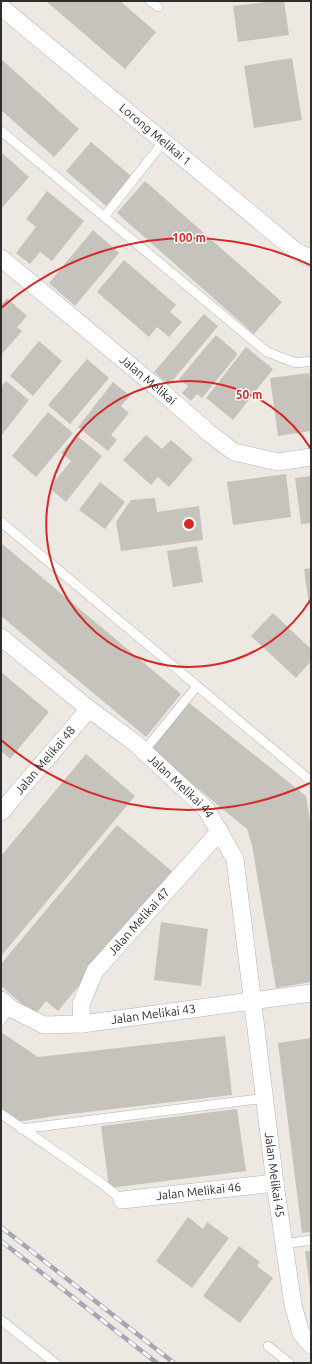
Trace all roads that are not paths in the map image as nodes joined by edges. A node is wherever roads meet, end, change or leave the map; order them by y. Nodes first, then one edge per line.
1 (1, 7) edge
2 (1, 131) edge
3 (164, 141) junction
4 (104, 216) junction
5 (1, 258) edge
6 (311, 258) edge
7 (311, 361) edge
8 (311, 457) edge
9 (1, 522) edge
10 (1, 637) edge
11 (197, 686) junction
12 (89, 709) junction
13 (144, 751) junction
14 (311, 782) edge
15 (1, 812) edge
16 (220, 831) junction
17 (311, 993) edge
18 (252, 1001) junction
19 (4, 1009) edge
20 (82, 1024) junction
21 (266, 1098) junction
22 (1, 1114) edge
23 (21, 1129) junction
24 (275, 1183) junction
25 (122, 1200) joint
26 (311, 1240) edge
27 (284, 1244) junction
28 (1, 1320) edge
29 (311, 1344) edge
30 (268, 1346) dead end
31 (56, 1363) edge
32 (290, 1363) edge

1 - 3 street, Lorong Melikai 1
2 - 4 lane
3 - 4 lane
3 - 6 street, Lorong Melikai 1
4 - 7 lane
5 - 8 street, Jalan Melikai
9 - 11 lane
10 - 12 street, Jalan Melikai 44
11 - 13 lane
11 - 14 lane
12 - 13 street, Jalan Melikai 44
12 - 15 street, Jalan Melikai 48
13 - 16 street, Jalan Melikai 44
16 - 18 street, Jalan Melikai 44
16 - 20 street, Jalan Melikai 47
17 - 18 street, Jalan Melikai 43
18 - 20 street, Jalan Melikai 43
18 - 21 street, Jalan Melikai 45
19 - 20 street, Jalan Melikai 43
21 - 23 lane
21 - 24 street, Jalan Melikai 45
22 - 23 lane
23 - 25 lane
24 - 25 street, Jalan Melikai 46
24 - 27 street, Jalan Melikai 45
26 - 27 lane
27 - 29 street, Jalan Melikai 45
28 - 31 lane
30 - 32 lane

